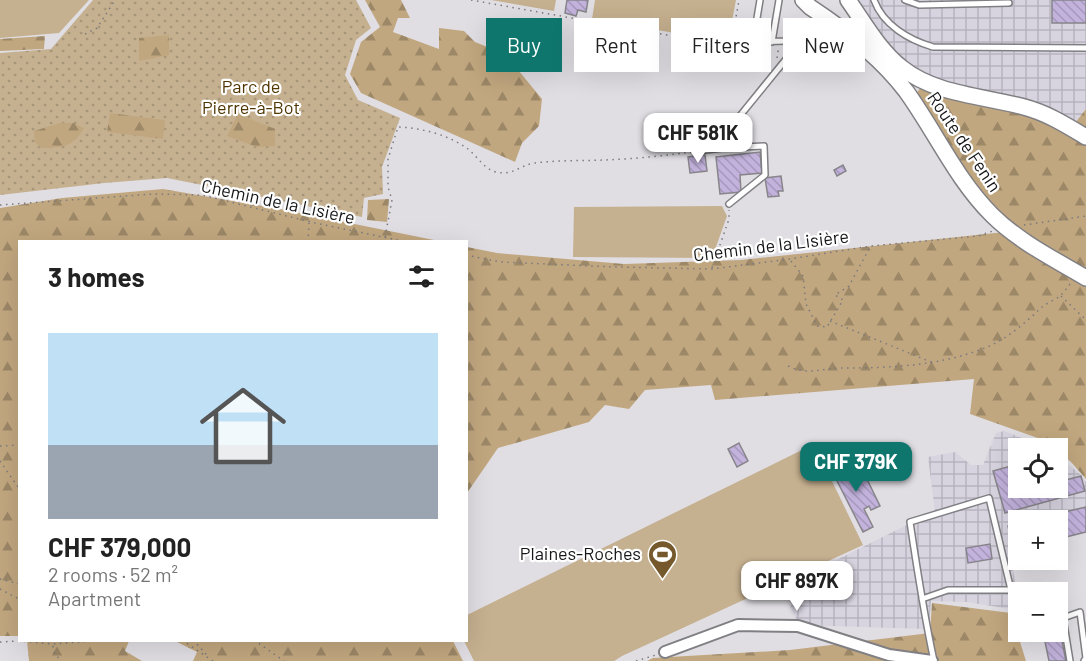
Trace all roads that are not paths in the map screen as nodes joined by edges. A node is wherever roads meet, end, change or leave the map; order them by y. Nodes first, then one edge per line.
1 (760, 0) edge
2 (779, 0) edge
3 (803, 0) edge
4 (811, 0) edge
5 (848, 0) edge
6 (874, 0) edge
7 (905, 0) edge
8 (1010, 3) dead end
9 (822, 15) junction
10 (820, 18) edge
11 (783, 41) edge
12 (774, 42) junction
13 (1086, 48) edge
14 (783, 63) edge
15 (1086, 137) edge
16 (722, 148) junction
17 (698, 152) road end
18 (729, 204) road end
19 (1083, 276) edge
20 (922, 599) junction
21 (665, 652) road end
22 (933, 661) edge
23 (1070, 661) edge
24 (1084, 661) edge

1 - 12 lane
2 - 12 lane
3 - 9 street, Route de Fenin
4 - 9 street, Route de Fenin
5 - 15 street
6 - 13 lane
7 - 8 lane
9 - 10 lane
9 - 19 street, Route de Fenin
11 - 12 lane
14 - 16 lane
16 - 17 lane
16 - 18 lane
20 - 20 lane
20 - 22 lane
21 - 22 street
23 - 24 lane

